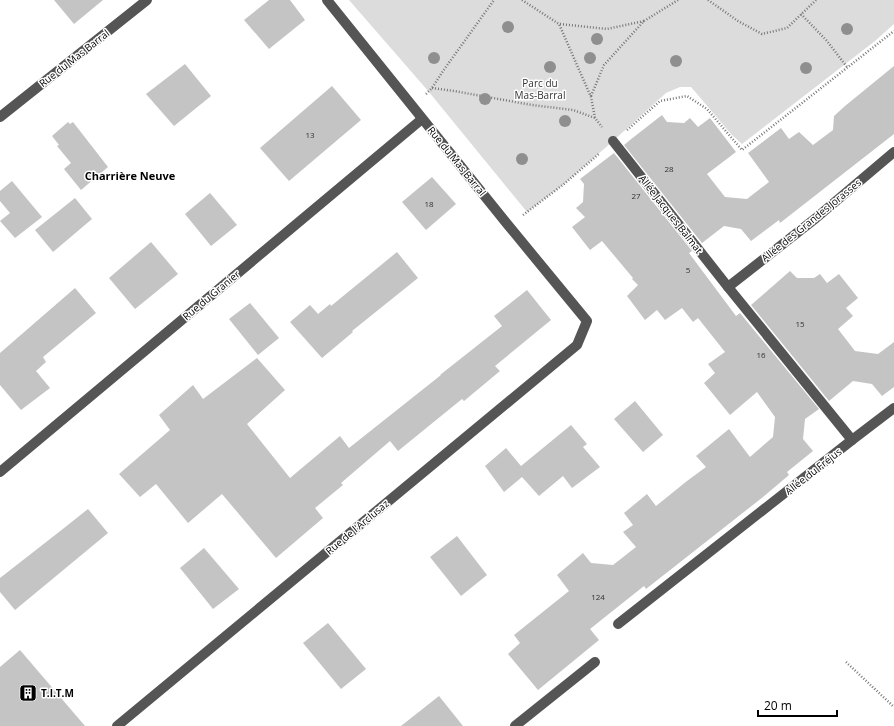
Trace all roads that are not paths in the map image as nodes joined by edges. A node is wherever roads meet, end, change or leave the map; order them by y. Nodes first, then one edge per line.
1 (147, 0) edge
2 (327, 0) edge
3 (0, 117) edge
4 (422, 119) junction
5 (613, 141) road end
6 (894, 152) edge
7 (728, 287) junction
8 (587, 321) joint
9 (894, 408) edge
10 (852, 440) junction
11 (0, 472) edge
12 (618, 624) dead end
13 (595, 662) dead end
14 (117, 726) edge
15 (515, 726) edge

1 - 3 street, Rue du Mas Barral
2 - 4 street, Rue du Mas Barral
4 - 8 street, Rue du Mas Barral
4 - 11 street, Rue du Granier
5 - 7 street, Allée Jacques Balmat
6 - 7 street, Allée des Grandes Jorasses
7 - 10 street
8 - 14 street, Rue de l'Arclusaz
9 - 10 street, Allée du Fréjus
10 - 12 street, Allée du Fréjus
13 - 15 street

